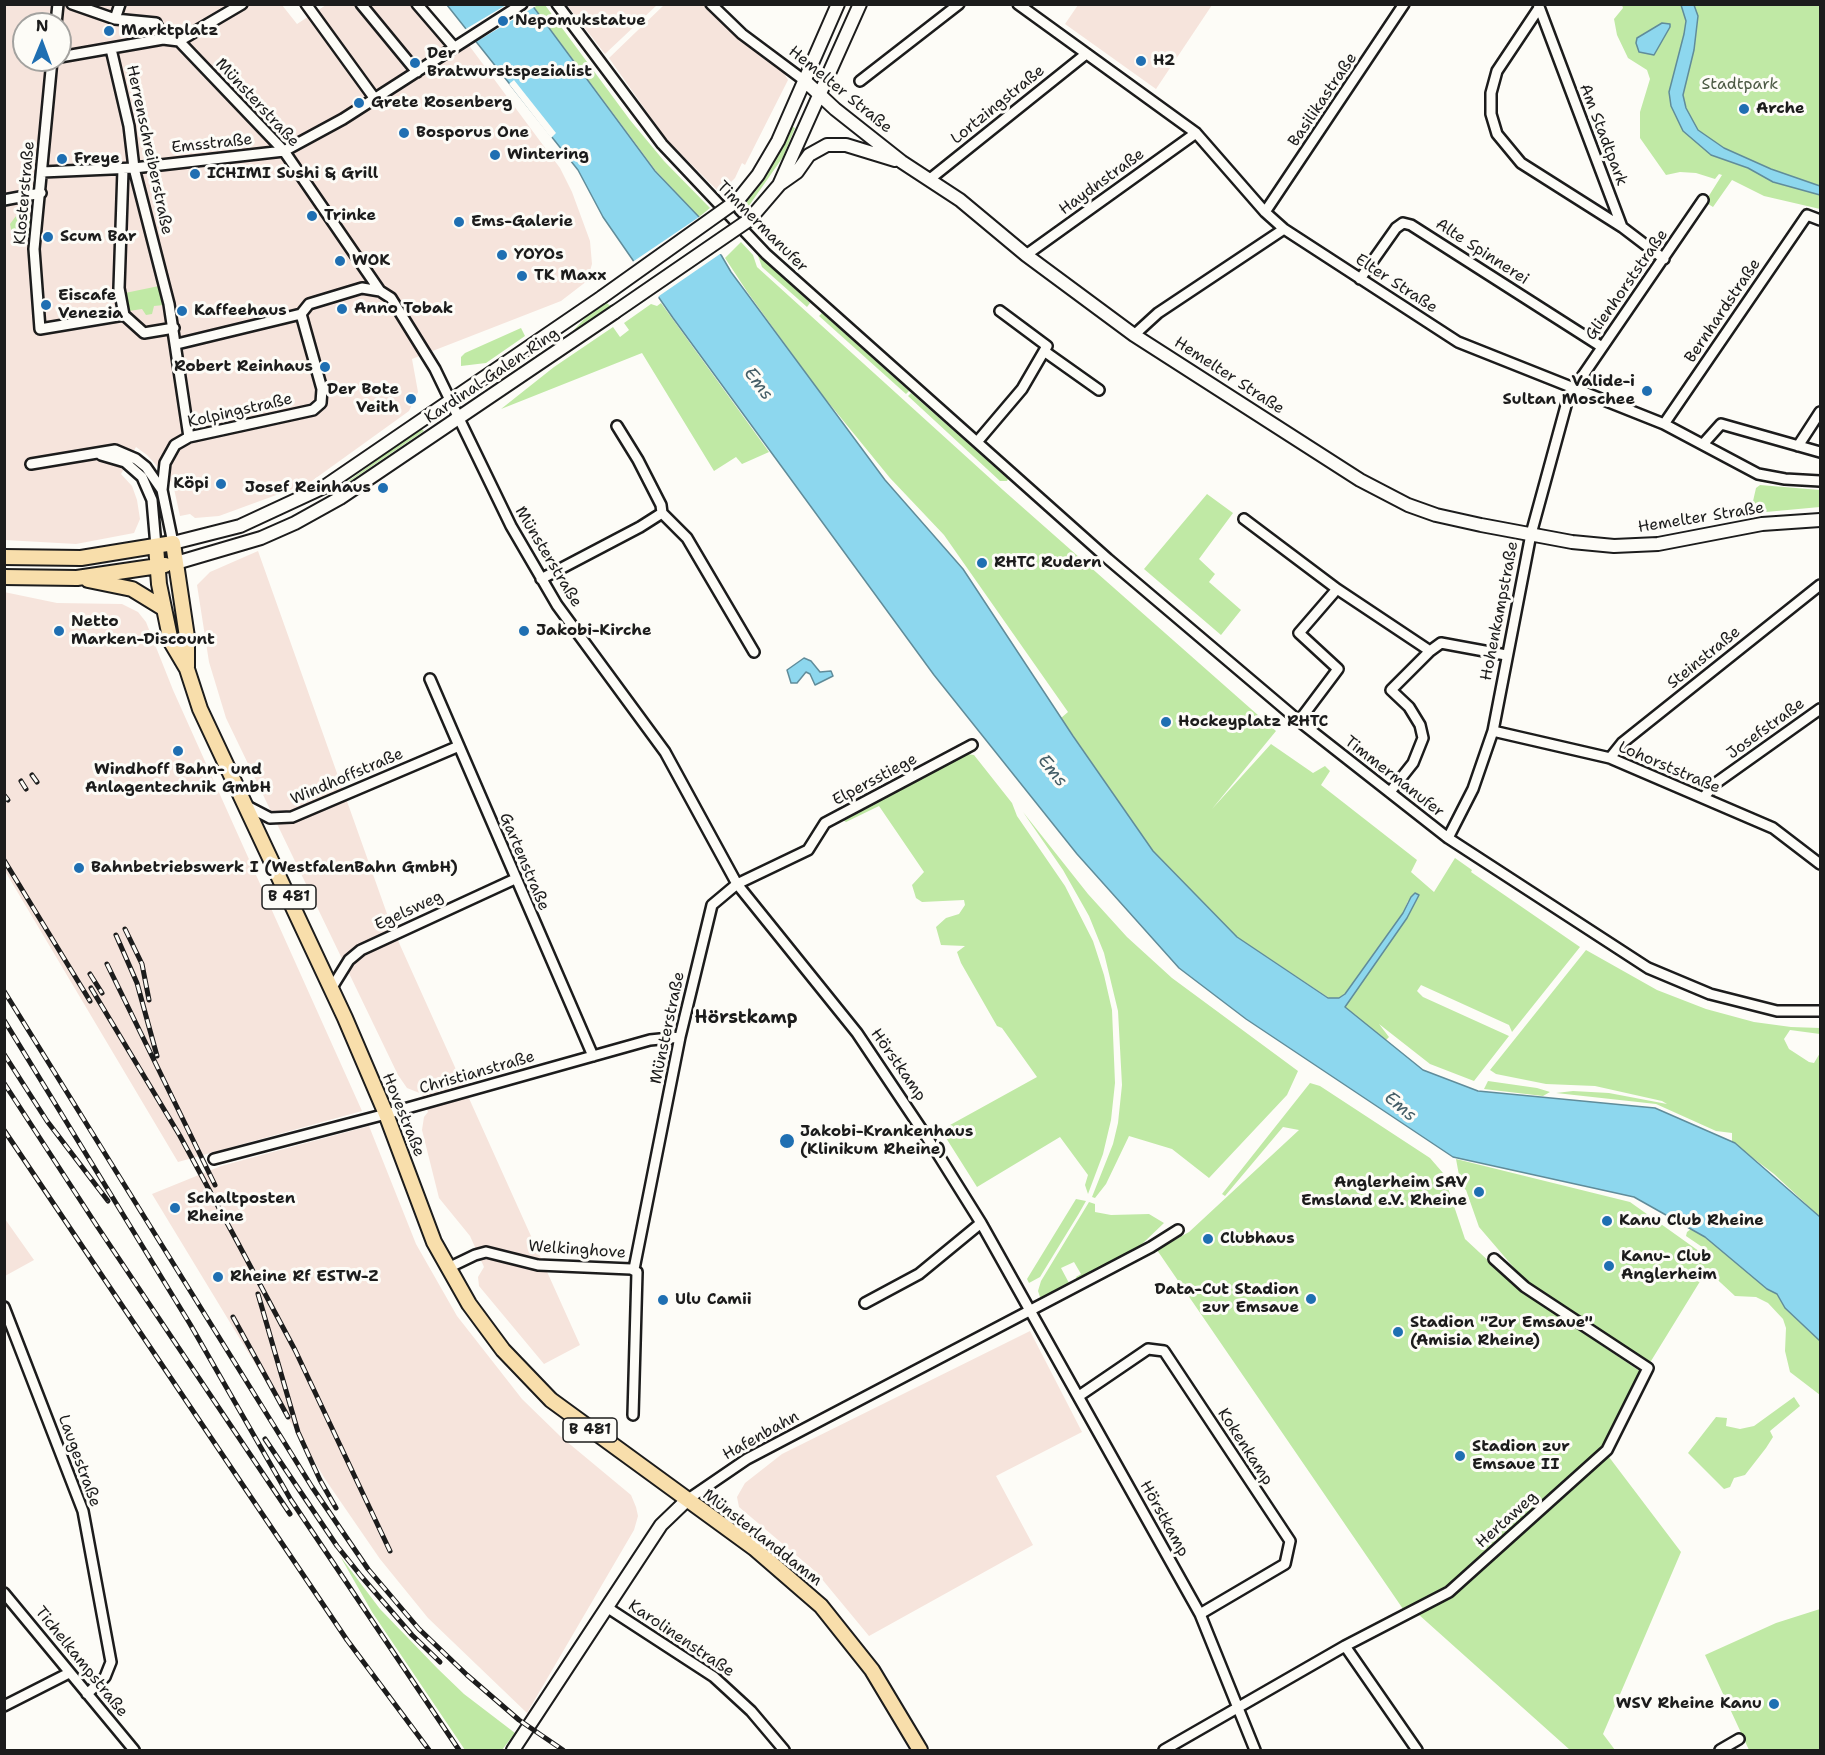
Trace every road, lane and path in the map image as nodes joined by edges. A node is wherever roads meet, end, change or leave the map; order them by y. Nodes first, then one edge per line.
1 (72, 4) edge
2 (120, 4) edge
3 (242, 4) edge
4 (306, 4) edge
5 (361, 4) edge
6 (417, 4) edge
7 (522, 4) edge
8 (557, 4) edge
9 (711, 4) edge
10 (838, 4) edge
11 (860, 4) edge
12 (959, 4) edge
13 (1018, 4) edge
14 (1404, 4) edge
15 (1538, 6) edge
16 (115, 19) junction
17 (163, 39) junction
18 (179, 40) junction
19 (458, 44) junction
20 (111, 49) junction
21 (1086, 54) junction
22 (72, 55) edge
23 (51, 72) edge
24 (417, 72) junction
25 (805, 81) junction
26 (860, 81) dead end
27 (820, 95) junction
28 (375, 99) junction
29 (1196, 134) junction
30 (284, 151) junction
31 (902, 162) junction
32 (134, 168) junction
33 (123, 169) junction
34 (42, 172) junction
35 (930, 179) junction
36 (779, 185) junction
37 (41, 193) junction
38 (4, 200) edge
39 (1703, 200) dead end
40 (1265, 212) junction
41 (1821, 220) edge
42 (1622, 227) junction
43 (1284, 229) junction
44 (1026, 255) junction
45 (1664, 259) junction
46 (1360, 279) junction
47 (380, 291) junction
48 (1000, 311) dead end
49 (301, 314) junction
50 (124, 315) junction
51 (174, 328) junction
52 (1134, 335) junction
53 (177, 344) junction
54 (1602, 347) junction
55 (1044, 351) junction
56 (1575, 387) junction
57 (1100, 390) dead end
58 (449, 403) junction
59 (1821, 412) edge
60 (458, 419) junction
61 (1664, 424) junction
62 (617, 426) dead end
63 (189, 437) junction
64 (977, 442) junction
65 (1704, 443) junction
66 (1798, 446) junction
67 (1821, 452) edge
68 (91, 454) junction
69 (31, 464) dead end
70 (1821, 481) edge
71 (162, 490) junction
72 (662, 513) junction
73 (1244, 519) dead end
74 (1821, 520) edge
75 (1531, 534) junction
76 (173, 543) junction
77 (156, 546) junction
78 (4, 557) edge
79 (176, 563) junction
80 (158, 566) junction
81 (4, 577) edge
82 (77, 578) junction
83 (541, 579) junction
84 (1821, 585) edge
85 (1338, 589) junction
86 (163, 608) junction
87 (1430, 651) junction
88 (754, 652) dead end
89 (1506, 655) junction
90 (187, 669) junction
91 (430, 679) dead end
92 (1821, 709) edge
93 (1299, 721) junction
94 (1493, 731) junction
95 (972, 745) dead end
96 (459, 746) junction
97 (1610, 758) junction
98 (1390, 792) junction
99 (1703, 798) junction
100 (247, 806) junction
101 (1448, 838) junction
102 (1821, 864) edge
103 (515, 879) junction
104 (736, 884) junction
105 (331, 989) junction
106 (1821, 1011) edge
107 (680, 1037) junction
108 (593, 1056) junction
109 (386, 1114) junction
110 (214, 1159) dead end
111 (981, 1223) junction
112 (1178, 1230) dead end
113 (1494, 1259) dead end
114 (448, 1268) junction
115 (636, 1270) junction
116 (865, 1303) dead end
117 (4, 1307) edge
118 (1029, 1312) junction
119 (1079, 1396) junction
120 (633, 1415) dead end
121 (687, 1500) junction
122 (4, 1593) edge
123 (608, 1608) junction
124 (1200, 1614) junction
125 (1345, 1646) junction
126 (69, 1673) junction
127 (87, 1694) junction
128 (4, 1706) edge
129 (1240, 1707) junction
130 (1739, 1739) dead end
131 (134, 1750) edge
132 (513, 1750) edge
133 (784, 1750) edge
134 (920, 1750) edge
135 (1164, 1750) edge
136 (1255, 1750) edge
137 (1417, 1750) edge
138 (1720, 1750) edge

1 - 16 street
2 - 16 street
3 - 18 street
4 - 28 street
5 - 24 street
6 - 19 street
7 - 19 street, Emsstraße
8 - 64 street, Timmermanufer
9 - 25 street, Hemelter Straße
10 - 25 main road, Kardinal-Galen-Ring
11 - 27 main road, Kardinal-Galen-Ring
12 - 26 street
13 - 21 street, Elter Straße
14 - 40 street, Basilikastraße
15 - 42 street, Am Stadtpark
15 - 42 street
16 - 17 street
17 - 18 street
17 - 20 street
18 - 30 street, Münsterstraße
19 - 24 street, Emsstraße
20 - 22 street
20 - 32 street, Herrenschreiberstraße
21 - 29 street, Elter Straße
21 - 35 street, Lortzingstraße
23 - 34 street, Klosterstraße
24 - 28 street, Emsstraße
25 - 27 main road, Hemelter Straße
25 - 58 main road, Kardinal-Galen-Ring, bridge
27 - 31 main road, Hemelter Straße
27 - 36 main road, Kardinal-Galen-Ring
28 - 30 street, Emsstraße
29 - 40 street, Elter Straße
29 - 44 street, Haydnstraße
30 - 32 street, Emsstraße
30 - 47 street, Münsterstraße
31 - 35 main road, Hemelter Straße
31 - 36 main road
32 - 33 street, Emsstraße
32 - 51 street, Herrenschreiberstraße
33 - 34 street, Emsstraße
33 - 50 street, Herrenschreiberstraße
34 - 37 street, Klosterstraße
35 - 44 main road, Hemelter Straße
36 - 60 main road, Kardinal-Galen-Ring, bridge
37 - 38 street
37 - 50 street, Klosterstraße
39 - 45 street, Glienhorststraße
40 - 43 street, Elter Straße
41 - 61 street, Bernhardstraße
42 - 45 street
43 - 46 street, Elter Straße
43 - 52 street
44 - 52 main road, Hemelter Straße
45 - 54 street, Glienhorststraße
46 - 54 street, Alte Spinnerei
46 - 56 street, Elter Straße
47 - 49 street
47 - 58 street, Münsterstraße
48 - 55 street
49 - 53 street
49 - 63 street, Kolpingstraße
50 - 51 street
51 - 53 street, Herrenschreiberstraße
52 - 75 main road, Hemelter Straße
53 - 63 street, Herrenschreiberstraße
54 - 56 street, Glienhorststraße
55 - 57 street
55 - 64 street
56 - 61 street, Elter Straße
56 - 75 street, Hohenkampstraße
58 - 60 street, Münsterstraße
58 - 76 main road, Kardinal-Galen-Ring
59 - 66 street
60 - 79 main road, Kardinal-Galen-Ring
60 - 83 street, Münsterstraße
61 - 65 street, Elter Straße
62 - 72 street
63 - 71 street, Kolpingstraße
64 - 93 street, Timmermanufer
65 - 66 street
65 - 70 street, Elter Straße
66 - 67 street
68 - 69 street
68 - 71 street
68 - 77 street
71 - 76 street, Kolpingstraße
72 - 83 street
72 - 88 street
73 - 85 street
74 - 75 main road, Hemelter Straße
75 - 89 street, Hohenkampstraße
76 - 77 main road, Kardinal-Galen-Ring
76 - 79 main road, B 481
77 - 78 main road, Kardinal-Galen-Ring
77 - 80 main road, B 481
79 - 80 main road, Kardinal-Galen-Ring
79 - 90 main road, Hovestraße / B 481
80 - 82 main road, Kardinal-Galen-Ring
80 - 86 main road, Hovestraße / B 481
81 - 82 main road, Kardinal-Galen-Ring
82 - 86 main road
83 - 104 street, Münsterstraße
84 - 97 street, Steinstraße
85 - 87 street
85 - 93 street
86 - 90 main road, Hovestraße / B 481
87 - 89 street
87 - 98 street
89 - 94 street, Hohenkampstraße
90 - 100 main road, Hovestraße / B 481
91 - 96 street, Gartenstraße
92 - 99 street, Josefstraße
93 - 98 street, Timmermanufer
94 - 97 street, Lohorststraße
94 - 101 street, Hohenkampstraße
95 - 104 street, Elpersstiege
96 - 100 street, Windhoffstraße
96 - 103 street, Gartenstraße
97 - 99 street, Lohorststraße
98 - 101 street, Timmermanufer
99 - 102 street, Lohorststraße
100 - 105 main road, Hovestraße / B 481
101 - 106 street, Timmermanufer
103 - 105 street, Egelsweg
103 - 108 street, Gartenstraße
104 - 107 street, Münsterstraße
104 - 111 street, Hörstkamp
105 - 109 main road, Hovestraße / B 481
107 - 108 street, Christianstraße
107 - 115 street, Münsterstraße
108 - 109 street, Christianstraße
109 - 110 street, Christianstraße
109 - 114 main road, Hovestraße / B 481
111 - 116 street
111 - 118 street, Hörstkamp
112 - 118 street
113 - 125 street, Hertaweg
114 - 115 street, Welkinghove
114 - 121 main road, Hovestraße / B 481
115 - 120 street, Münsterstraße
117 - 127 street, Laugestraße
118 - 119 street, Hörstkamp
118 - 121 street, Hafenbahn
119 - 124 street, Hörstkamp
119 - 124 street, Kokenkamp
121 - 123 main road, Hafenbahn
121 - 134 main road, Münsterlanddamm / B 481
122 - 126 street, Tichelkampstraße
123 - 132 main road, Hafenbahn
123 - 133 street, Karolinenstraße
124 - 129 street, Hörstkamp
125 - 129 street, Hertaweg
125 - 137 street
126 - 127 street, Tichelkampstraße
126 - 128 street
127 - 131 street, Tichelkampstraße
129 - 135 street, Hertaweg
129 - 136 street, Hörstkamp
130 - 138 street

